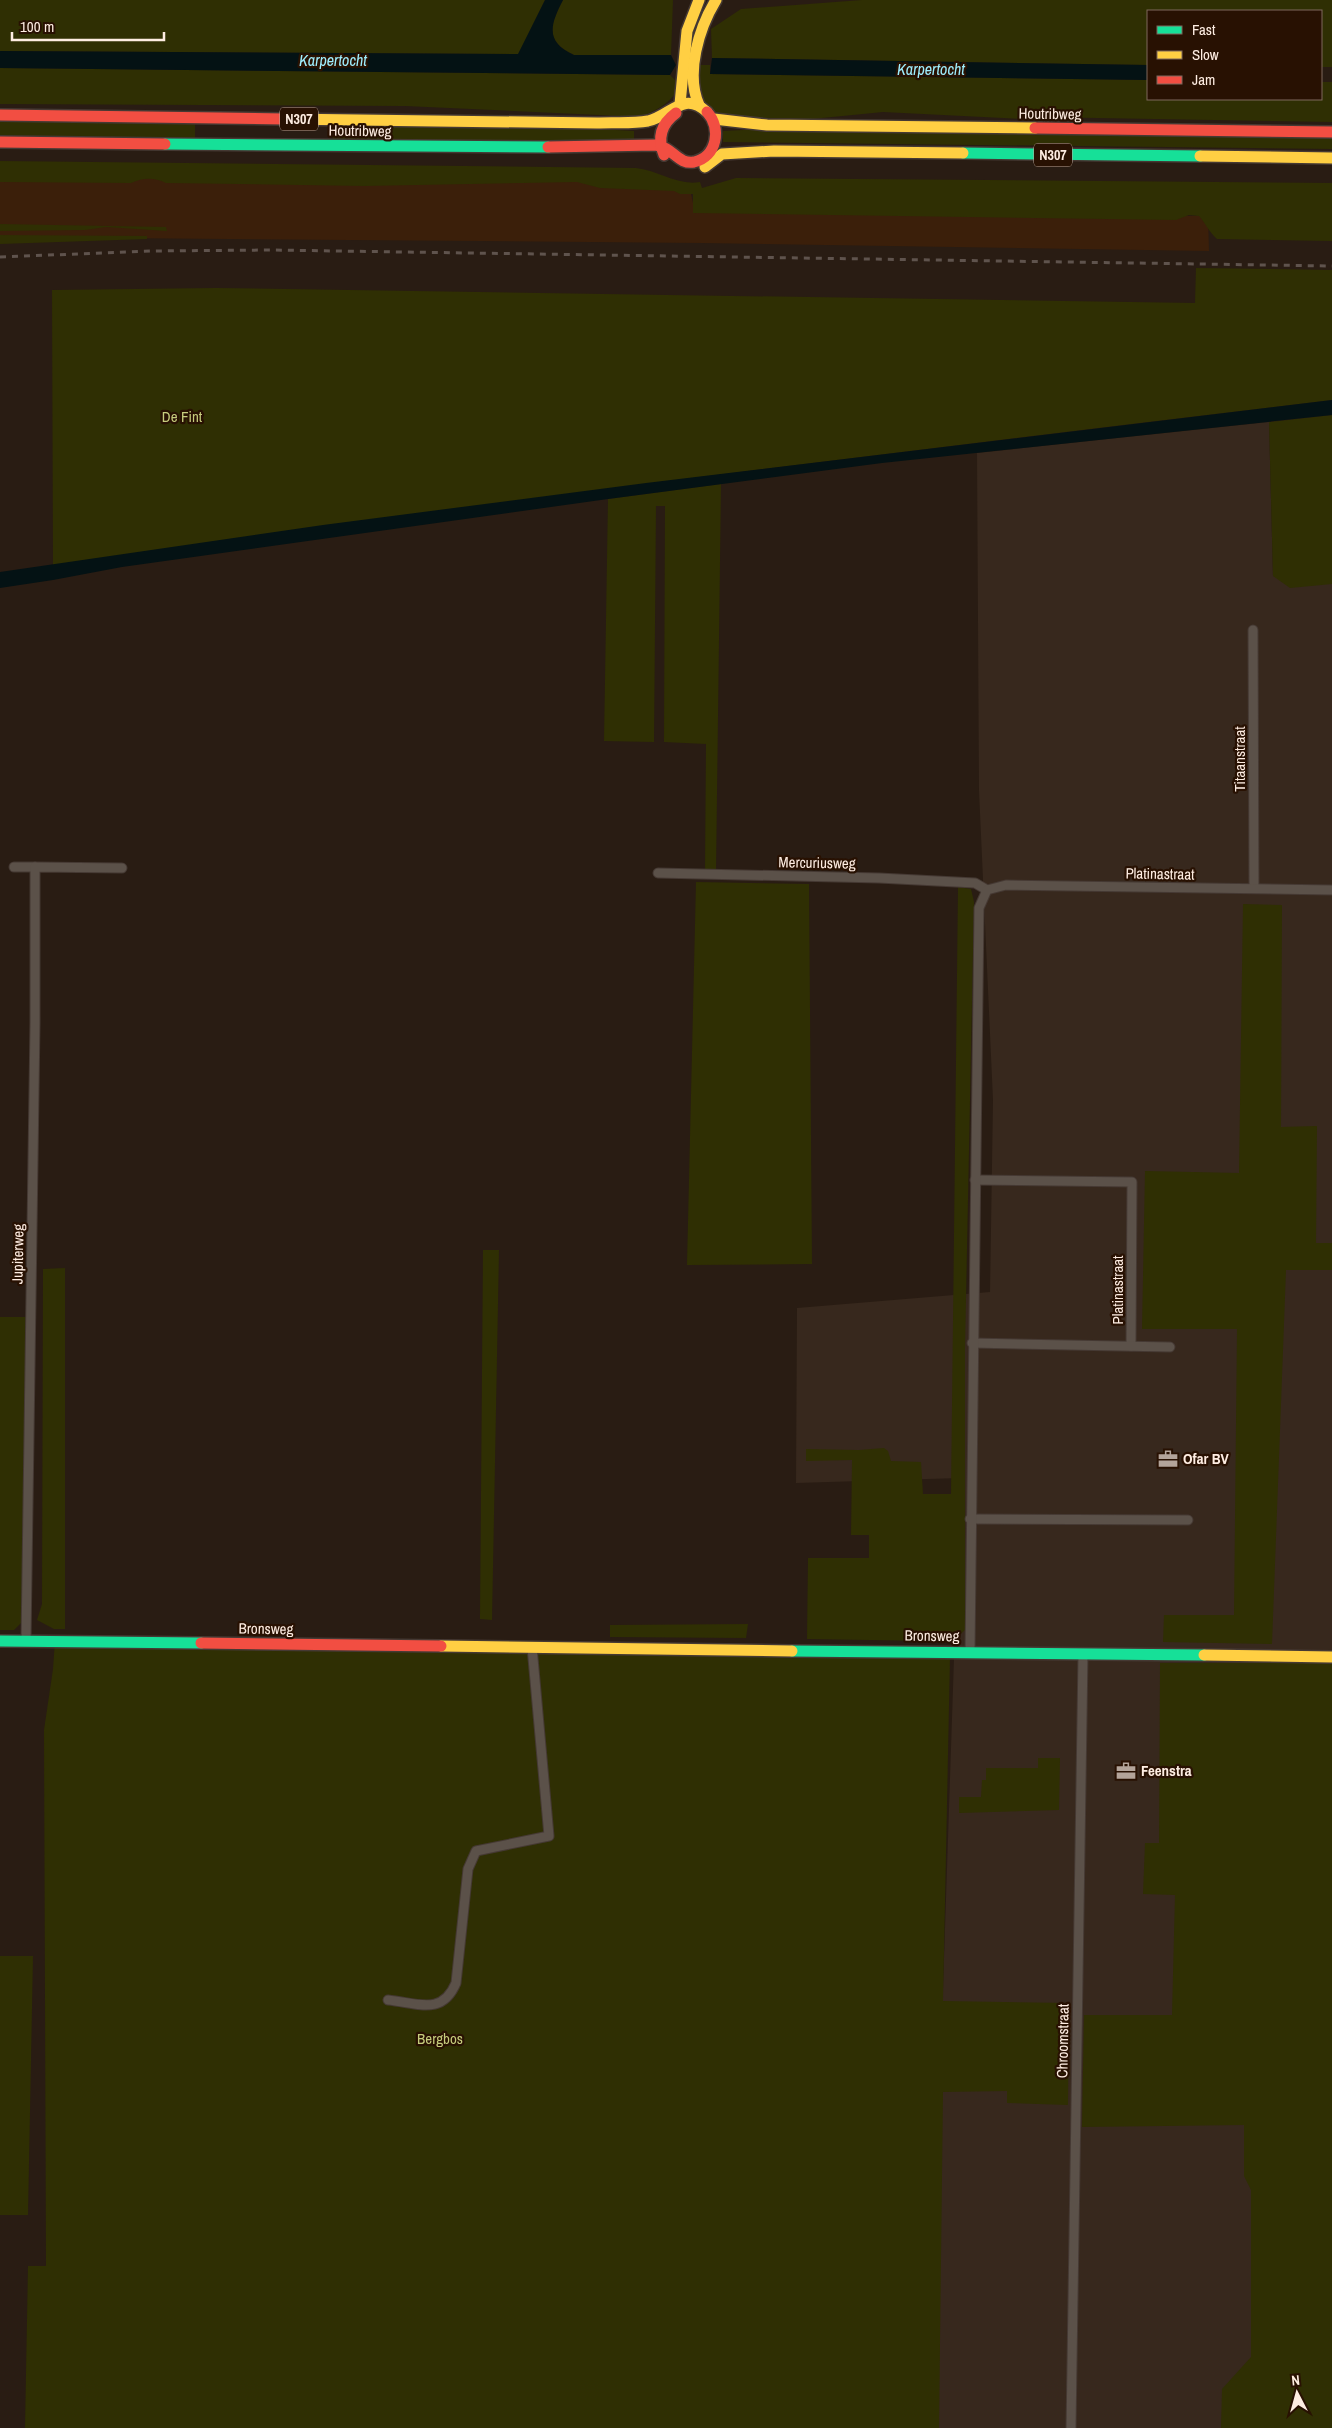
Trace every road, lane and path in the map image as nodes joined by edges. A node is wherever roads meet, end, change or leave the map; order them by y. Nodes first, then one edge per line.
1 (699, 0) edge
2 (716, 0) edge
3 (699, 105) junction
4 (679, 108) junction
5 (0, 116) edge
6 (664, 119) junction
7 (715, 123) junction
8 (1332, 132) edge
9 (0, 142) edge
10 (712, 149) junction
11 (662, 151) junction
12 (774, 151) junction
13 (1332, 158) edge
14 (1253, 630) dead end
15 (14, 867) dead end
16 (35, 867) junction
17 (122, 868) dead end
18 (658, 873) dead end
19 (1254, 888) junction
20 (987, 890) junction
21 (1332, 890) edge
22 (974, 1180) junction
23 (972, 1342) junction
24 (1132, 1346) junction
25 (1170, 1347) dead end
26 (970, 1519) junction
27 (1188, 1520) dead end
28 (0, 1641) edge
29 (26, 1641) junction
30 (532, 1647) junction
31 (970, 1652) junction
32 (1083, 1654) junction
33 (1332, 1657) edge
34 (388, 2000) dead end
35 (1071, 2428) edge

1 - 4 main road
2 - 3 main road
3 - 4 main road
3 - 7 main road
4 - 6 main road, N307
4 - 7 main road, N307
5 - 6 main road, Houtribweg / N307
6 - 11 main road
7 - 8 main road, Houtribweg / N307
7 - 10 main road
9 - 11 main road, Houtribweg / N307
10 - 11 main road, N307
10 - 12 main road, N307
11 - 12 main road, N307
12 - 13 main road, N307
14 - 19 street, Titaanstraat
15 - 16 street
16 - 17 street
16 - 29 street, Jupiterweg
18 - 20 street, Mercuriusweg
19 - 20 street, Platinastraat
19 - 21 street, Platinastraat
20 - 22 street
22 - 23 street
22 - 24 street, Platinastraat
23 - 24 street, Platinastraat
23 - 26 street
24 - 25 street, Platinastraat
26 - 27 street
26 - 31 street
28 - 29 main road, Bronsweg
29 - 30 main road, Bronsweg
30 - 31 main road, Bronsweg
30 - 34 street
31 - 32 main road, Bronsweg
32 - 33 main road, Bronsweg
32 - 35 street, Chroomstraat

